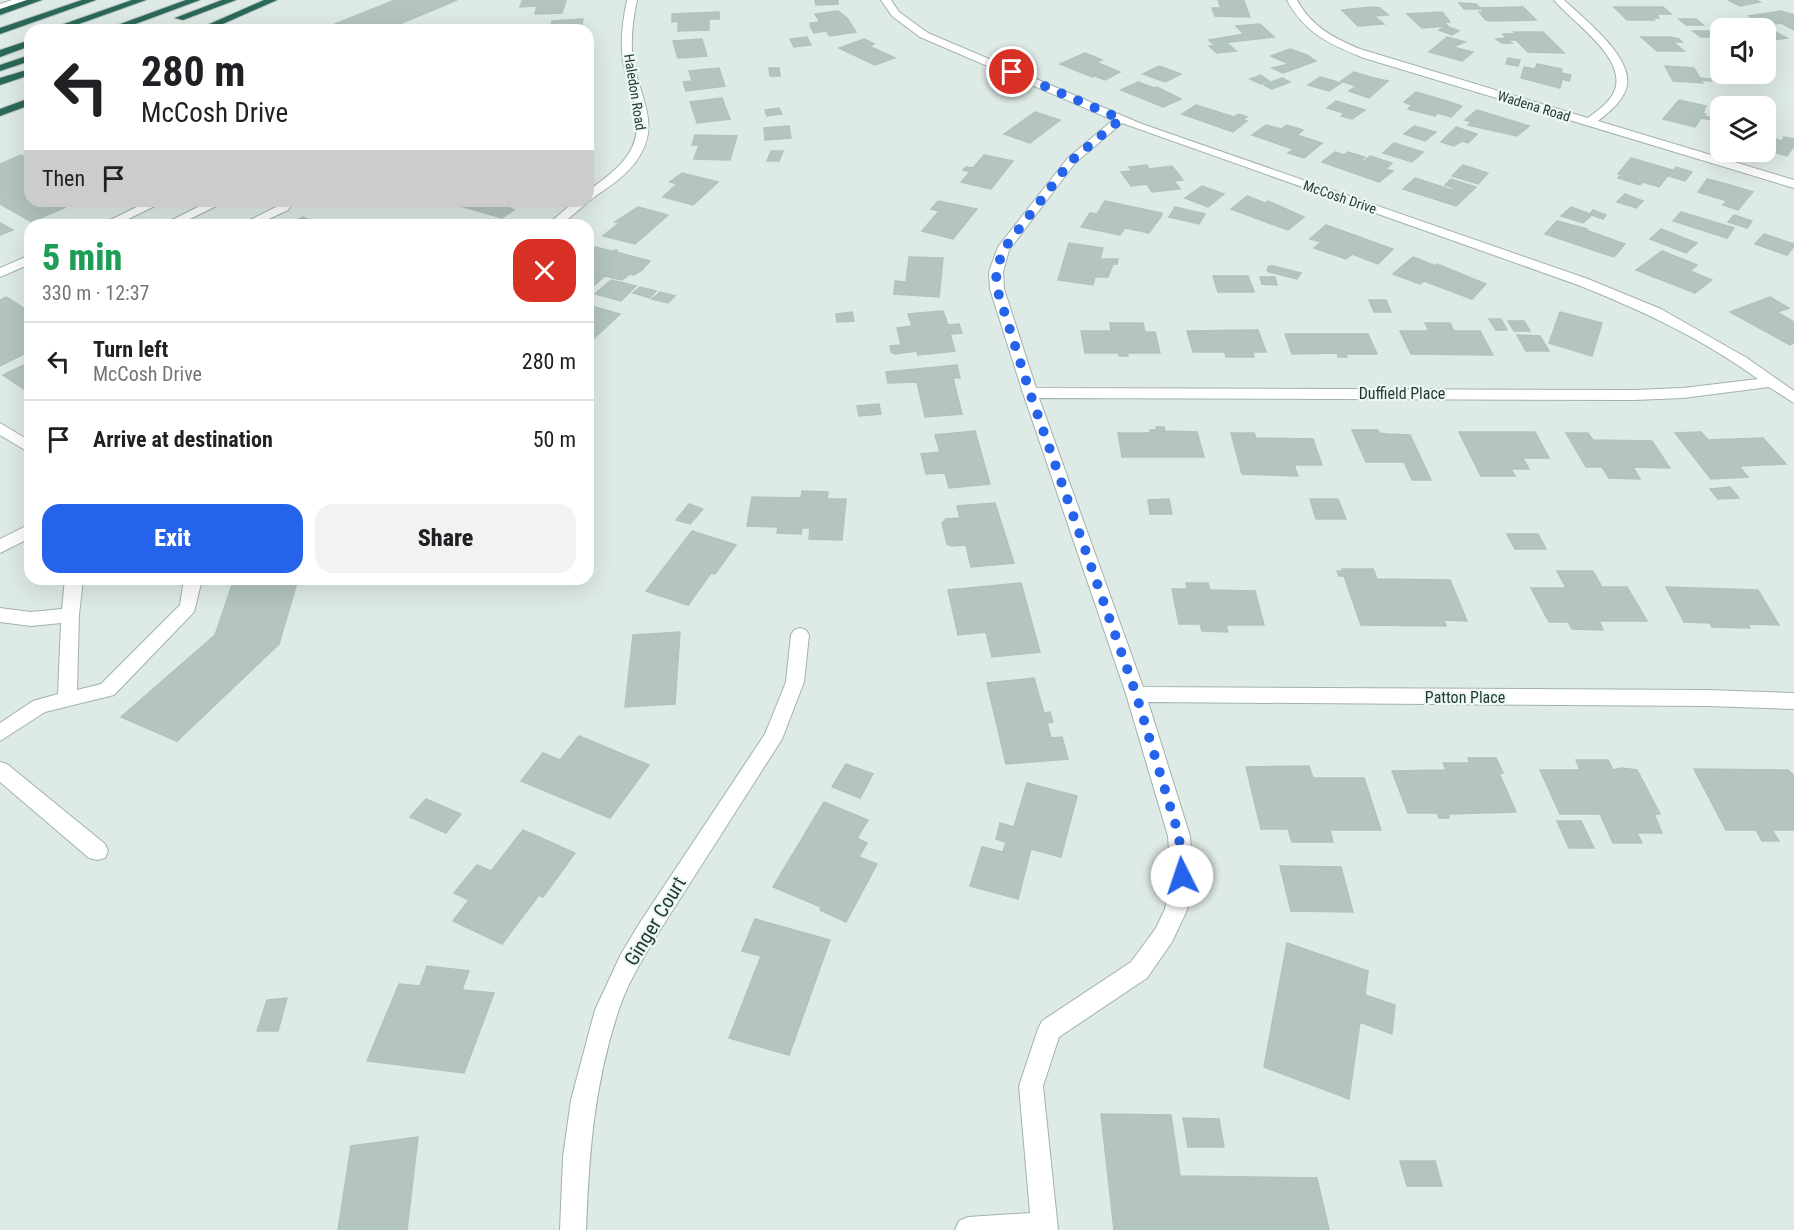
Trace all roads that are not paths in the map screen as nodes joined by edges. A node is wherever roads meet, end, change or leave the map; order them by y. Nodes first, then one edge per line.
1 (22, 0) edge
2 (38, 0) edge
3 (91, 0) edge
4 (141, 0) edge
5 (157, 0) edge
6 (195, 0) edge
7 (231, 0) edge
8 (272, 0) edge
9 (632, 0) edge
10 (885, 0) edge
11 (1292, 0) edge
12 (1559, 0) edge
13 (0, 7) edge
14 (0, 12) edge
15 (168, 22) dead end
16 (70, 24) edge
17 (87, 24) edge
18 (126, 24) edge
19 (215, 24) edge
20 (0, 31) edge
21 (24, 40) edge
22 (24, 45) edge
23 (0, 48) edge
24 (0, 54) edge
25 (24, 60) edge
26 (0, 68) edge
27 (24, 74) edge
28 (0, 82) edge
29 (24, 103) edge
30 (0, 113) edge
31 (1121, 119) junction
32 (1589, 123) junction
33 (1794, 184) edge
34 (594, 192) edge
35 (146, 207) edge
36 (207, 207) edge
37 (284, 207) dead end
38 (576, 207) edge
39 (121, 218) edge
40 (181, 219) edge
41 (259, 219) edge
42 (561, 219) edge
43 (24, 262) edge
44 (0, 273) edge
45 (1772, 382) junction
46 (1030, 393) junction
47 (1794, 398) edge
48 (0, 428) edge
49 (24, 444) edge
50 (24, 532) edge
51 (4, 540) edge
52 (73, 585) edge
53 (193, 585) edge
54 (0, 615) edge
55 (70, 615) junction
56 (800, 635) dead end
57 (1136, 694) junction
58 (67, 700) junction
59 (1794, 701) edge
60 (0, 733) edge
61 (0, 770) edge
62 (97, 851) dead end
63 (1045, 1227) edge
64 (573, 1230) edge
65 (968, 1230) edge

1 - 13 street
2 - 14 highway
3 - 20 highway
4 - 16 highway
5 - 17 highway
6 - 18 highway
7 - 15 highway
8 - 19 highway
9 - 34 street, Haledon Road
10 - 31 street, McCosh Drive
11 - 32 street, Wadena Road
12 - 32 street
21 - 23 highway
22 - 24 highway
25 - 26 highway
27 - 28 highway
29 - 30 highway
31 - 45 street, McCosh Drive
31 - 46 street
32 - 33 street, Wadena Road
35 - 39 street
36 - 40 street
37 - 41 street
38 - 42 street
43 - 44 street
45 - 46 street, Duffield Place
45 - 47 street, McCosh Drive
46 - 57 street
48 - 49 street
50 - 51 street
52 - 55 street
53 - 58 street
54 - 55 street
55 - 58 street
56 - 64 street, Ginger Court
57 - 59 street, Patton Place
57 - 63 street
58 - 60 street
61 - 62 street
63 - 65 street

